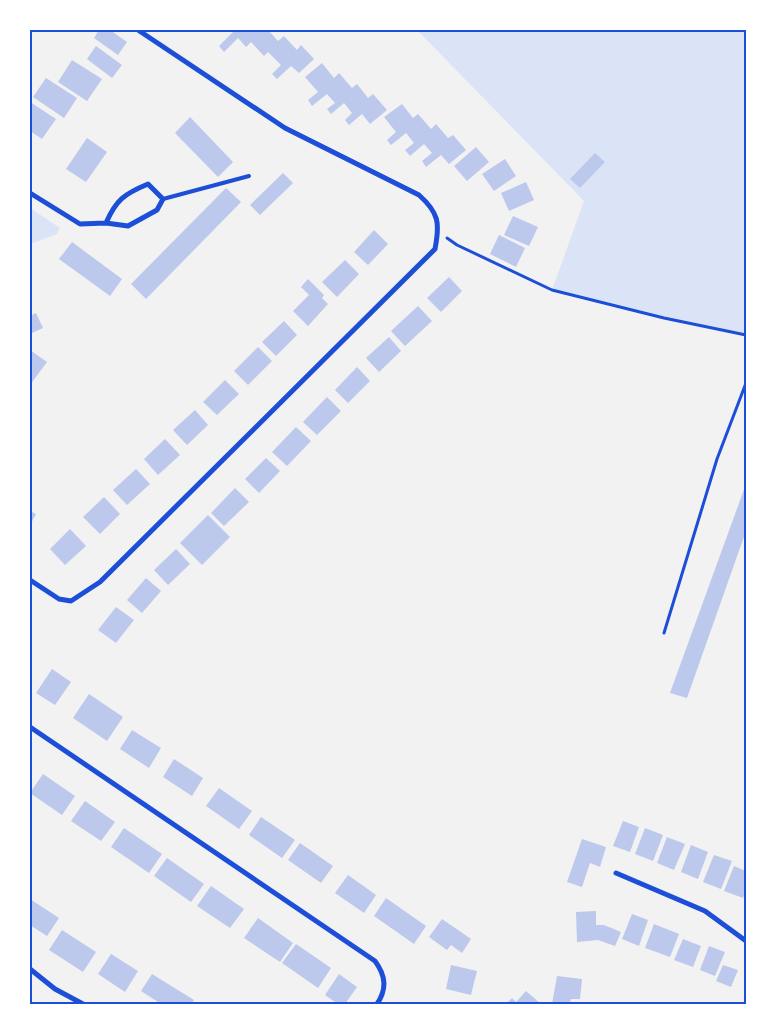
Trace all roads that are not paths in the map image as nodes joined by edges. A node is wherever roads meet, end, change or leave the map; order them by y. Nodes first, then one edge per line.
1 (138, 30) edge
2 (249, 176) dead end
3 (30, 193) edge
4 (164, 199) junction
5 (106, 223) junction
6 (30, 580) edge
7 (30, 727) edge
8 (616, 873) dead end
9 (746, 941) edge
10 (30, 969) edge
11 (83, 1004) edge
12 (377, 1004) edge

1 - 6 street
2 - 4 lane
3 - 5 street
4 - 5 street
4 - 5 street
7 - 12 street
8 - 9 street
10 - 11 street

